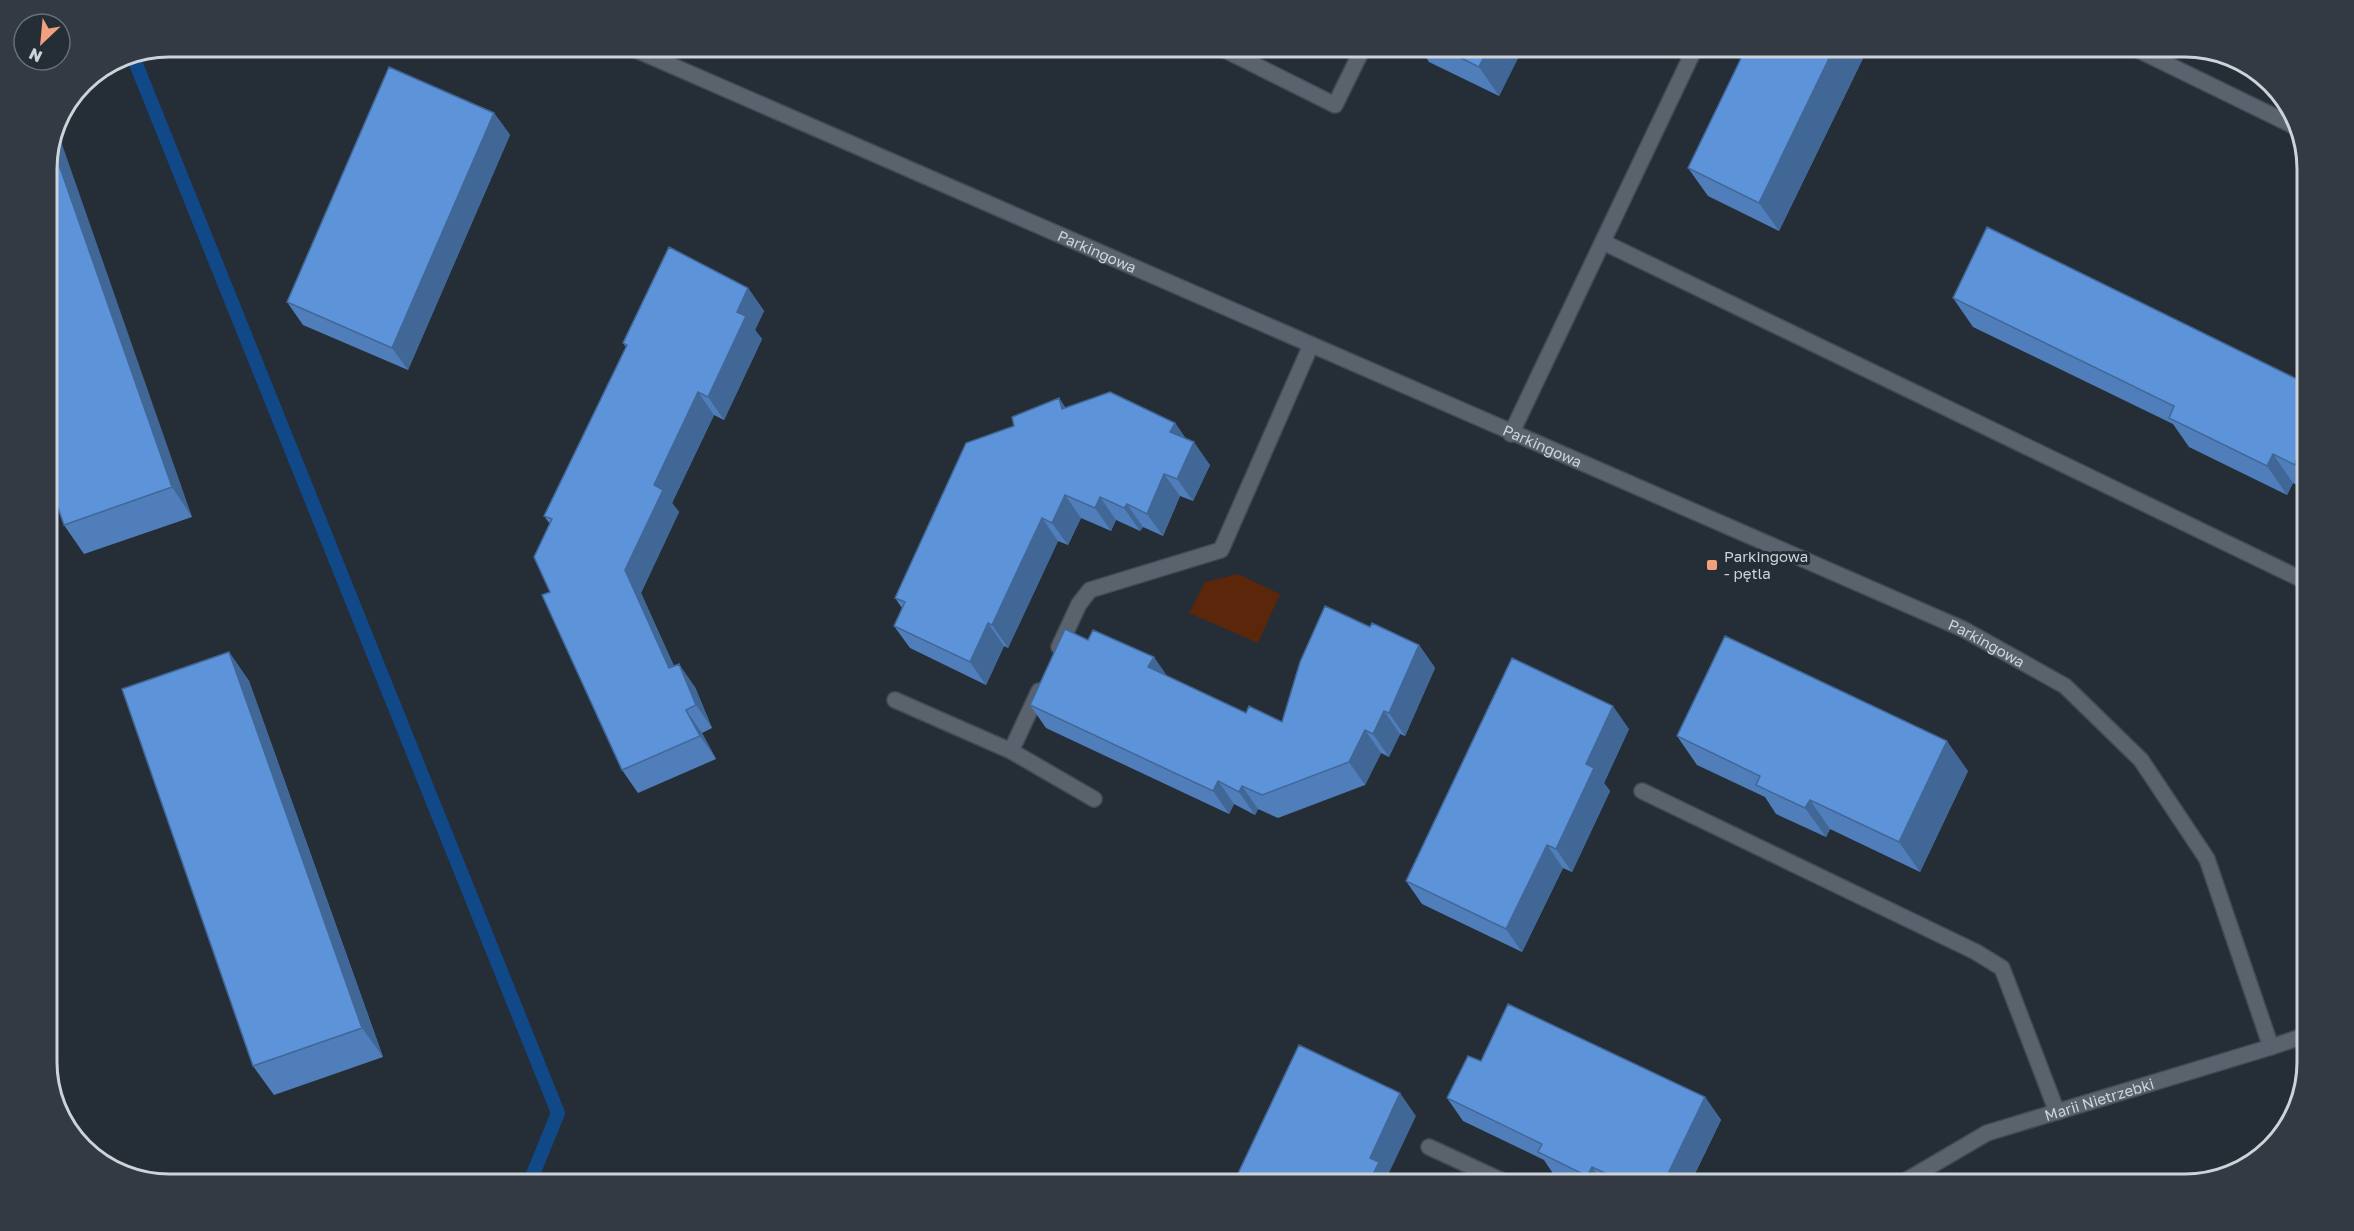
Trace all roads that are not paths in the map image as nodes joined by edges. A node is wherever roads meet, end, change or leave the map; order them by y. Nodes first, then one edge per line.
1 (652, 57) edge
2 (1239, 57) edge
3 (1359, 57) edge
4 (1691, 57) edge
5 (2153, 57) edge
6 (2286, 122) edge
7 (1603, 242) junction
8 (1311, 345) junction
9 (1511, 434) junction
10 (2297, 577) edge
11 (1054, 656) edge
12 (1045, 677) edge
13 (895, 700) dead end
14 (1011, 751) junction
15 (1642, 791) dead end
16 (1094, 799) dead end
17 (2297, 1038) edge
18 (2271, 1047) junction
19 (2057, 1112) junction
20 (1429, 1147) dead end
21 (1486, 1174) edge
22 (1918, 1174) edge

1 - 8 street, Parkingowa
2 - 3 street
4 - 7 street
5 - 6 street
7 - 9 street
7 - 10 street
8 - 9 street, Parkingowa
8 - 11 street
9 - 18 street, Parkingowa
12 - 14 street
13 - 14 street
14 - 16 street
15 - 19 street
17 - 18 street, Marii Nietrzebki
18 - 19 street, Marii Nietrzebki
19 - 22 street, Marii Nietrzebki
20 - 21 street

